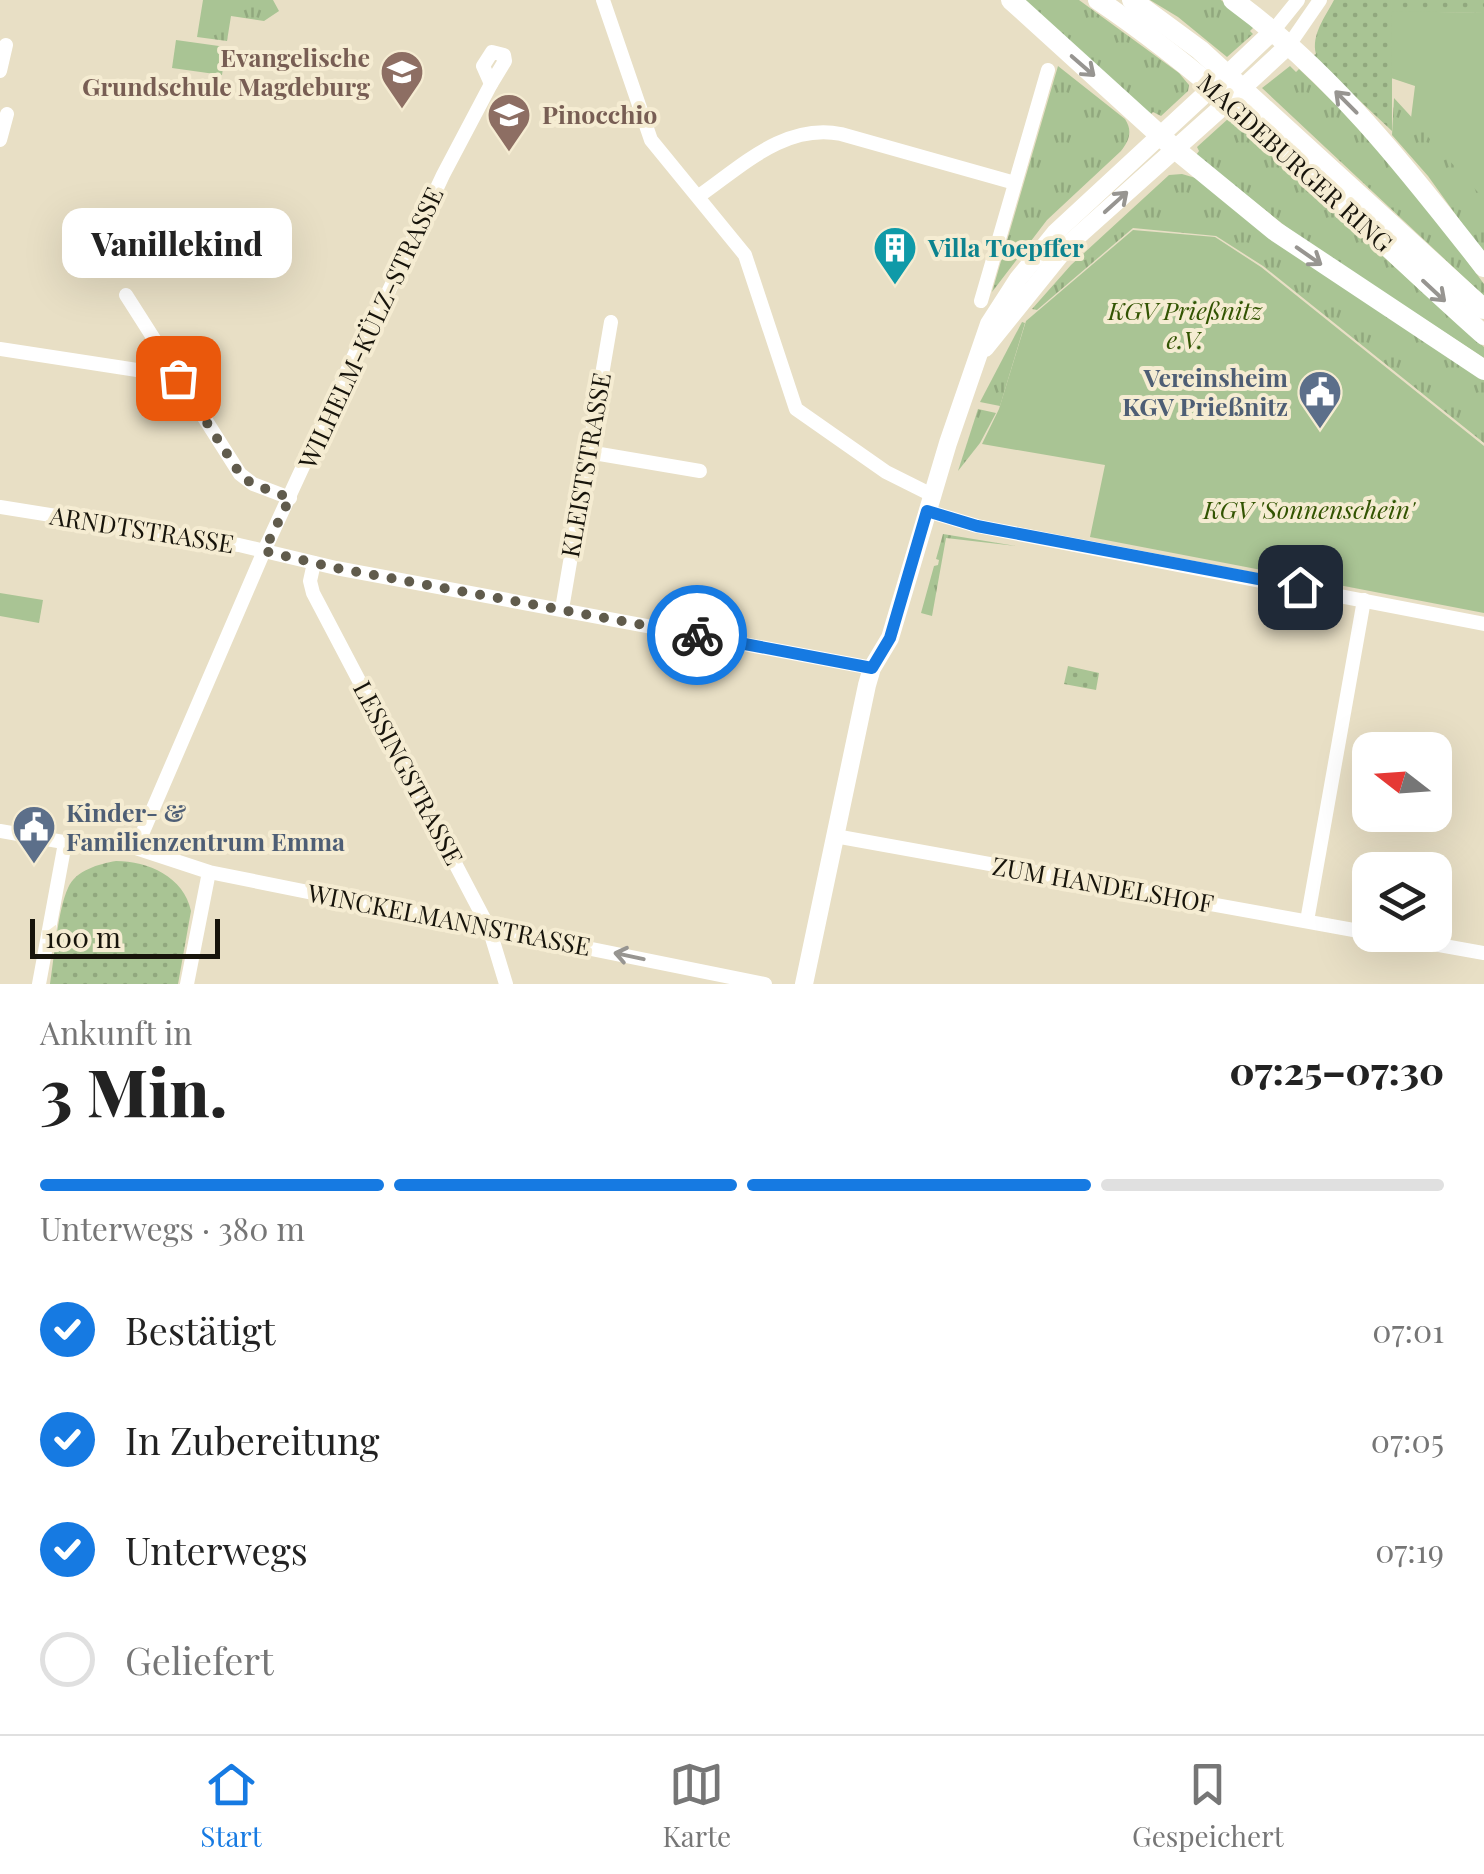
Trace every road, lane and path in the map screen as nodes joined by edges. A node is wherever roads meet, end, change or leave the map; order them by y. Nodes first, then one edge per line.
1 (603, 0) edge
2 (1011, 0) edge
3 (1098, 0) edge
4 (1132, 0) edge
5 (1233, 0) edge
6 (1298, 0) edge
7 (1320, 0) edge
8 (1281, 38) junction
9 (6, 45) dead end
10 (1193, 58) junction
11 (1234, 68) dead end
12 (1048, 70) dead end
13 (0, 71) edge
14 (1249, 82) dead end
15 (491, 84) dead end
16 (1205, 94) dead end
17 (1220, 108) dead end
18 (7, 114) dead end
19 (1266, 123) junction
20 (0, 140) edge
21 (1167, 142) junction
22 (1015, 183) junction
23 (699, 196) junction
24 (1484, 267) edge
25 (126, 294) dead end
26 (981, 301) dead end
27 (1484, 309) edge
28 (611, 322) dead end
29 (1484, 336) edge
30 (0, 349) edge
31 (1484, 370) edge
32 (176, 376) junction
33 (588, 452) junction
34 (700, 471) dead end
35 (290, 498) junction
36 (930, 503) junction
37 (0, 507) edge
38 (264, 551) junction
39 (314, 563) junction
40 (1364, 600) junction
41 (562, 608) junction
42 (1484, 624) edge
43 (872, 668) junction
44 (0, 831) edge
45 (835, 836) junction
46 (66, 843) junction
47 (136, 848) junction
48 (209, 872) junction
49 (1308, 922) junction
50 (489, 928) junction
51 (1352, 929) edge
52 (1452, 947) edge
53 (1484, 953) edge
54 (39, 984) edge
55 (187, 984) edge
56 (506, 984) edge
57 (765, 984) edge
58 (804, 984) edge

1 - 23 street
2 -> 21 highway
3 - 10 highway, MAGDEBURGER RING
4 - 10 highway, MAGDEBURGER RING
5 - 8 highway
6 - 8 street
7 - 8 street
8 - 11 main road
8 - 14 main road
24 -> 8 highway
9 - 13 street
10 - 19 highway, MAGDEBURGER RING
12 - 22 street
15 - 35 street, WILHELM-KÜLZ-STRASSE
16 - 21 main road
17 - 21 main road
18 - 20 street
19 - 27 highway, MAGDEBURGER RING
19 -> 29 highway, MAGDEBURGER RING
21 -> 31 highway
21 - 36 main road
22 - 23 street
22 - 26 street
23 - 36 street
25 - 32 street
28 - 33 street, KLEISTSTRASSE
30 - 32 street
32 - 35 street
33 - 34 street
33 - 41 street, KLEISTSTRASSE
35 - 38 street, WILHELM-KÜLZ-STRASSE
36 - 40 street
36 - 43 main road
37 - 38 street, ARNDTSTRASSE
38 - 39 street, ARNDTSTRASSE
38 - 47 street, WILHELM-KÜLZ-STRASSE
39 - 41 street, ARNDTSTRASSE
39 - 50 street, LESSINGSTRASSE
40 - 42 street
40 - 49 street
41 - 43 street, ARNDTSTRASSE
43 - 45 main road
44 - 46 street, WINCKELMANNSTRASSE
45 - 49 street, ZUM HANDELSHOF
45 - 58 main road
46 - 47 street, WINCKELMANNSTRASSE
46 - 54 street
47 - 48 street, WINCKELMANNSTRASSE
48 - 50 street, WINCKELMANNSTRASSE
48 - 55 street
49 - 51 street, ZUM HANDELSHOF
50 - 56 street, LESSINGSTRASSE
57 -> 50 street, WINCKELMANNSTRASSE
52 - 53 street

